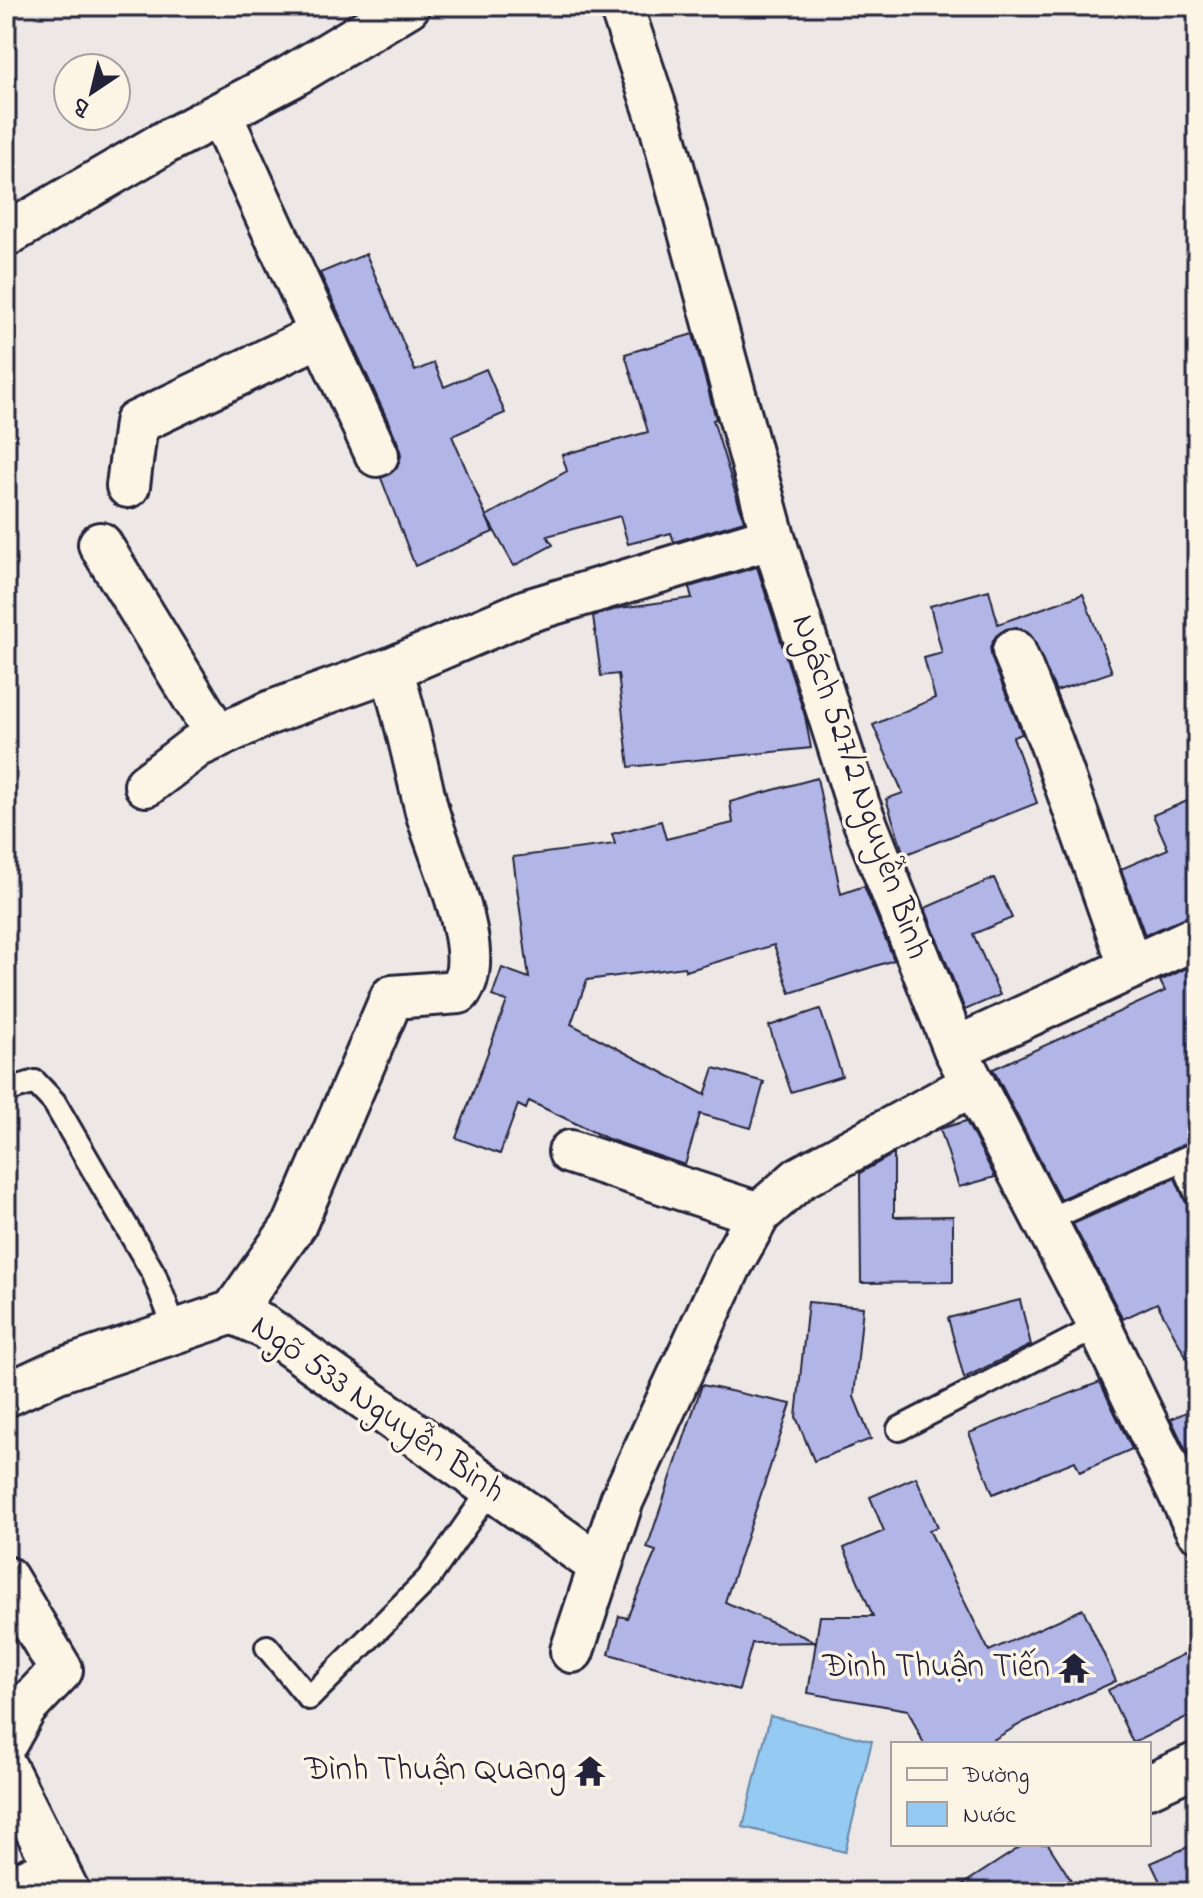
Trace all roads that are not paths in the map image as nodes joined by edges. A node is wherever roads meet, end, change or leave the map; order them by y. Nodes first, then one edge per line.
1 (408, 6) edge
2 (621, 6) edge
3 (220, 114) junction
4 (6, 235) edge
5 (322, 334) junction
6 (377, 455) dead end
7 (128, 486) dead end
8 (773, 537) junction
9 (100, 544) dead end
10 (1014, 651) dead end
11 (391, 669) junction
12 (218, 737) junction
13 (146, 785) dead end
14 (1197, 937) edge
15 (1131, 968) junction
16 (964, 1067) junction
17 (6, 1091) edge
18 (570, 1152) dead end
19 (1189, 1156) edge
20 (1197, 1195) edge
21 (759, 1214) junction
22 (1045, 1221) junction
23 (233, 1312) junction
24 (1099, 1326) junction
25 (175, 1329) junction
26 (6, 1395) edge
27 (899, 1429) dead end
28 (491, 1489) junction
29 (1197, 1529) edge
30 (600, 1566) junction
31 (6, 1578) edge
32 (267, 1647) dead end
33 (572, 1651) dead end
34 (6, 1742) edge
35 (1197, 1764) edge
36 (6, 1769) edge
37 (1151, 1785) edge
38 (62, 1879) edge
39 (6, 1891) edge

1 - 3 street
2 - 8 street, Ngách 527/2 Nguyễn Bình
3 - 4 street
3 - 5 street
5 - 6 street
5 - 7 street
8 - 11 street
8 - 16 street, Ngách 527/2 Nguyễn Bình
9 - 12 street
10 - 15 street
11 - 12 street
11 - 23 street
12 - 13 street
14 - 15 street
15 - 16 street
16 - 21 street
16 - 22 street, Ngách 527/2 Nguyễn Bình
17 - 25 lane
18 - 21 street
19 - 20 lane
19 - 22 lane
21 - 30 street
22 - 24 street, Ngách 527/2 Nguyễn Bình
23 - 25 street, Ngõ 533 Nguyễn Bình
23 - 28 street, Ngõ 533 Nguyễn Bình
24 - 27 lane
24 - 29 street, Ngách 527/2 Nguyễn Bình
25 - 26 street, Ngõ 533 Nguyễn Bình
28 - 30 street, Ngõ 533 Nguyễn Bình
28 - 32 lane
30 - 33 street
31 - 34 street
35 - 37 street
36 - 38 street
38 - 39 street

